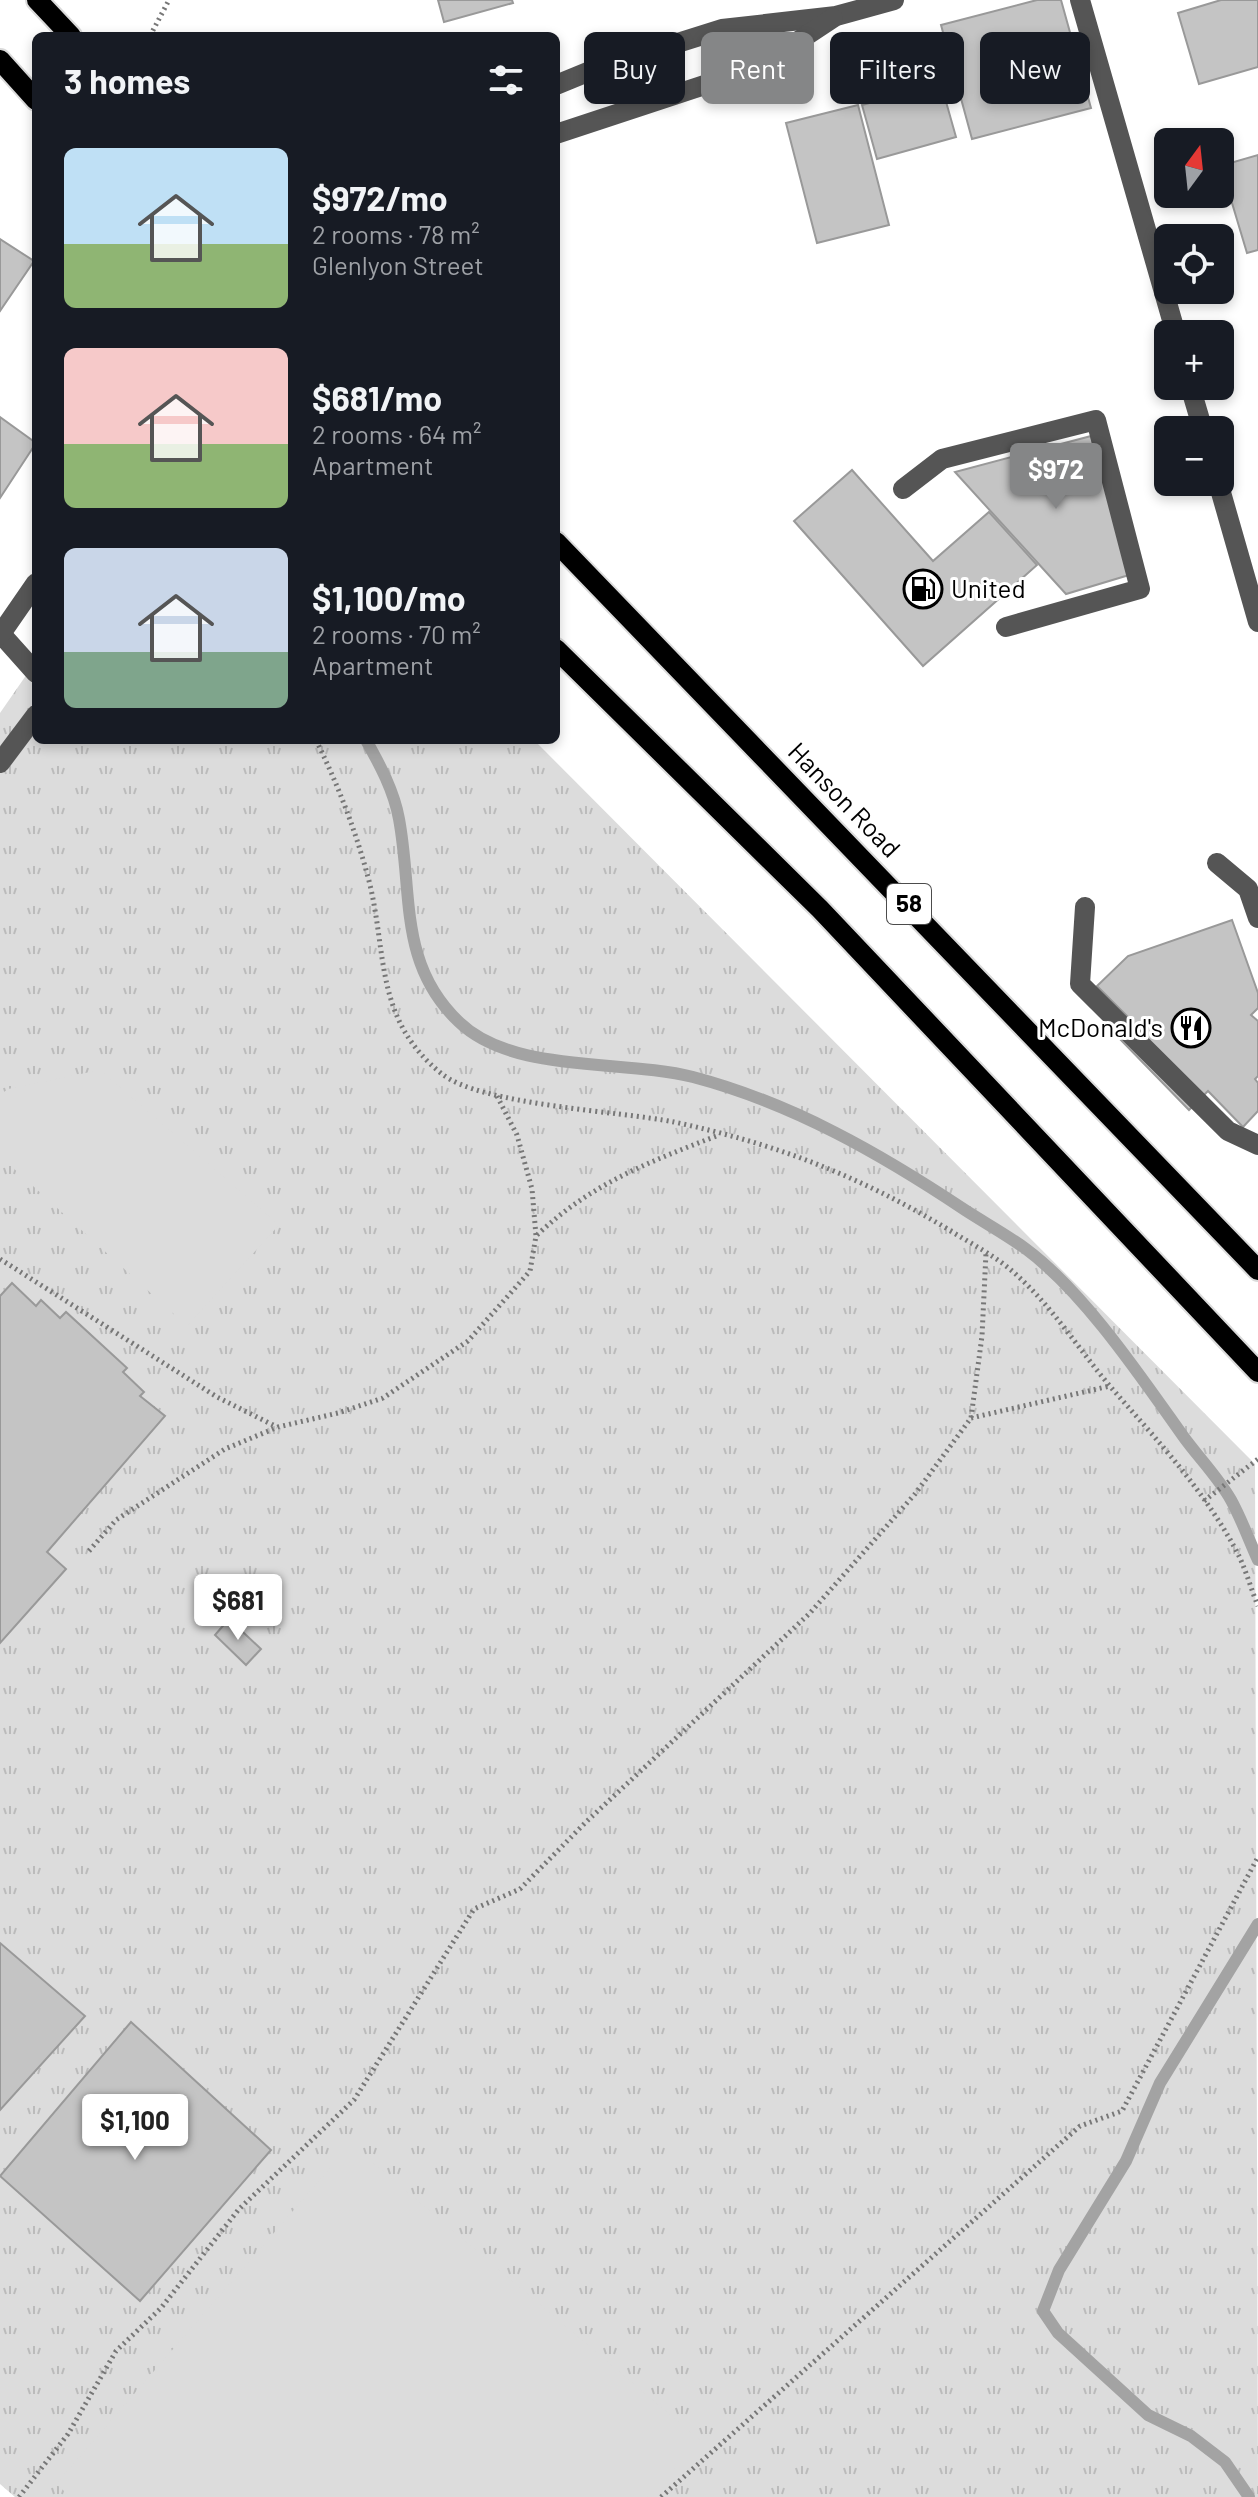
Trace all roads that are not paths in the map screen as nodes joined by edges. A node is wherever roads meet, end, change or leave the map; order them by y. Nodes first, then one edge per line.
1 (37, 0) edge
2 (894, 0) edge
3 (1080, 0) edge
4 (836, 16) junction
5 (67, 32) edge
6 (0, 60) edge
7 (560, 83) edge
8 (32, 96) edge
9 (560, 133) edge
10 (1172, 320) edge
11 (903, 489) dead end
12 (1222, 496) edge
13 (560, 546) edge
14 (32, 589) edge
15 (1258, 622) edge
16 (1006, 627) dead end
17 (1, 635) edge
18 (560, 653) edge
19 (32, 669) edge
20 (32, 720) edge
21 (0, 763) edge
22 (1217, 863) dead end
23 (1085, 907) dead end
24 (1258, 918) edge
25 (1258, 1145) edge
26 (1258, 1270) edge
27 (1257, 1368) edge

1 - 5 main road
2 - 4 street
3 - 10 street
4 - 7 street
4 - 9 street
6 - 8 main road
11 - 16 street
12 - 15 street
13 - 26 main road, Hanson Road / 58
14 - 17 street
17 - 19 street
18 - 27 main road, 58
20 - 21 street
22 - 24 street
23 - 25 street

